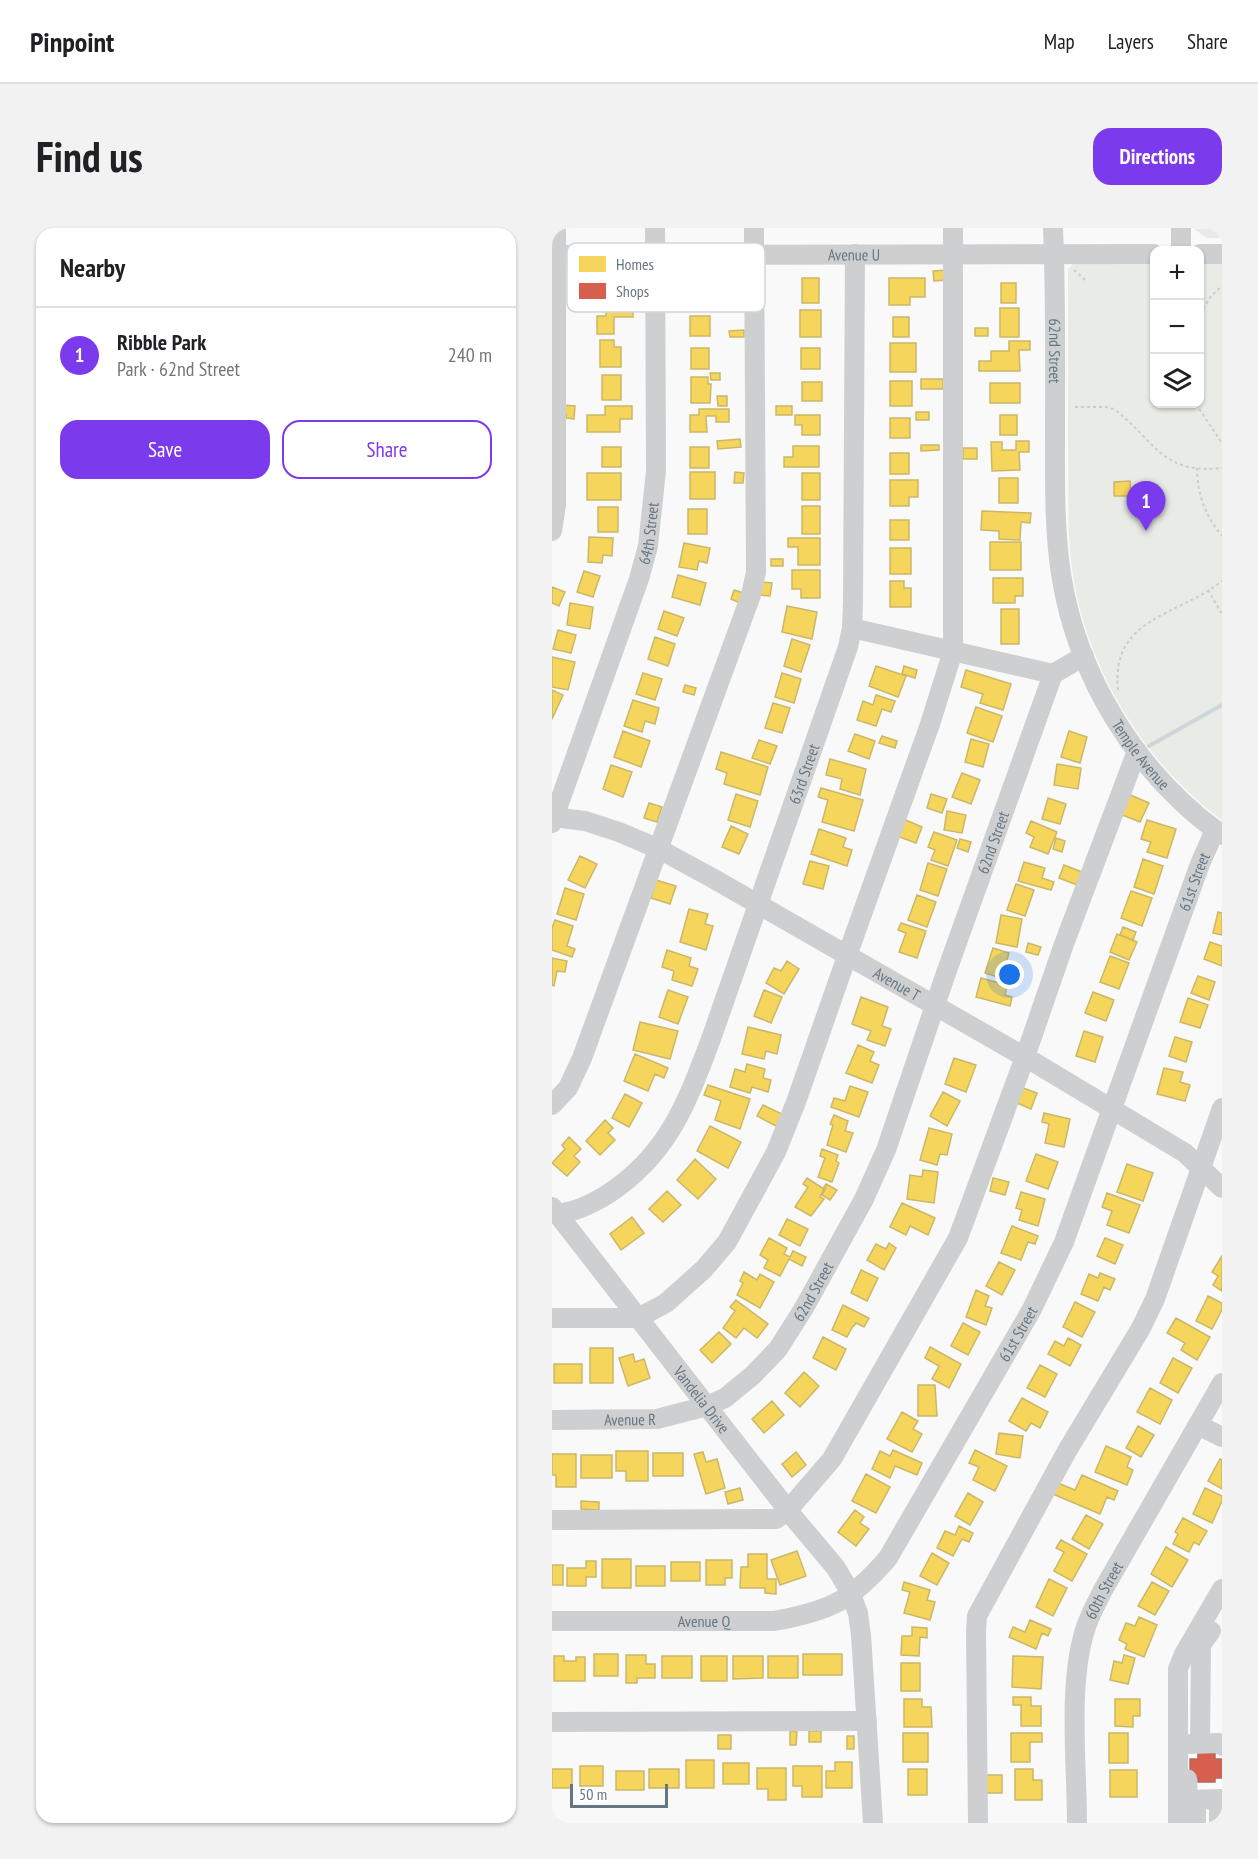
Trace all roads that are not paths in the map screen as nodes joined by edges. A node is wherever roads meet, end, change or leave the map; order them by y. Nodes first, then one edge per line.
1 (556, 228) edge
2 (754, 228) edge
3 (953, 228) edge
4 (1053, 228) edge
5 (1181, 228) edge
6 (753, 243) edge
7 (1181, 246) edge
8 (855, 254) junction
9 (953, 254) junction
10 (1054, 254) junction
11 (1150, 254) edge
12 (1204, 254) edge
13 (1222, 254) edge
14 (554, 255) edge
15 (765, 255) edge
16 (655, 312) edge
17 (754, 312) edge
18 (552, 531) edge
19 (852, 628) junction
20 (953, 651) junction
21 (1084, 656) junction
22 (1053, 674) junction
23 (1137, 751) junction
24 (553, 819) edge
25 (1219, 832) edge
26 (659, 849) junction
27 (758, 905) junction
28 (847, 956) junction
29 (934, 1006) junction
30 (1025, 1057) junction
31 (552, 1105) edge
32 (1222, 1108) edge
33 (1112, 1109) junction
34 (1201, 1168) junction
35 (1222, 1188) edge
36 (554, 1212) edge
37 (552, 1318) edge
38 (638, 1318) junction
39 (1222, 1383) edge
40 (707, 1406) junction
41 (552, 1420) edge
42 (1198, 1425) junction
43 (1222, 1437) edge
44 (788, 1510) junction
45 (552, 1520) edge
46 (1222, 1589) edge
47 (851, 1594) junction
48 (1222, 1613) edge
49 (552, 1621) edge
50 (867, 1721) junction
51 (552, 1722) edge
52 (1200, 1743) junction
53 (1222, 1746) edge
54 (1183, 1763) junction
55 (1221, 1799) edge
56 (1187, 1800) junction
57 (873, 1823) edge
58 (978, 1823) edge
59 (1077, 1823) edge
60 (1178, 1823) edge
61 (1196, 1823) edge
62 (1219, 1823) edge

1 - 14 street
2 - 6 street
3 - 9 street
4 - 10 street, 62nd Street
5 - 7 street
8 - 9 street, Avenue U
8 - 15 street, Avenue U
8 - 19 street, 63rd Street
9 - 10 street, Avenue U
9 - 20 street
10 - 11 street, Avenue U
10 - 21 street, 62nd Street
12 - 13 street
14 - 18 street
16 - 24 street, 64th Street
17 - 26 street
19 - 20 street
19 - 27 street, 63rd Street
20 - 22 street
20 - 28 street
21 - 22 street
21 - 23 street, Temple Avenue
22 - 29 street, 62nd Street
23 - 25 street, Temple Avenue
23 - 30 street
24 - 26 street, Avenue T
25 - 33 street, 61st Street
26 - 27 street, Avenue T
26 - 31 street
27 - 28 street, Avenue T
27 - 36 street, 63rd Street
28 - 29 street, Avenue T
28 - 38 street
29 - 30 street, Avenue T
29 - 40 street, 62nd Street
30 - 33 street, Avenue T
30 - 44 street
32 - 34 street
33 - 34 street, Avenue T
33 - 47 street, 61st Street
34 - 35 street, Avenue T
34 - 58 street
36 - 38 street, Vandelia Drive
37 - 38 street
38 - 40 street, Vandelia Drive
39 - 42 street, 60th Street
40 - 41 street, Avenue R
40 - 44 street, Vandelia Drive
42 - 43 street
42 - 59 street, 60th Street
44 - 45 street
44 - 47 street, Vandelia Drive
46 - 54 street
47 - 49 street, Avenue Q
47 - 50 street
48 - 52 street
50 - 51 street
50 - 57 street
52 - 53 street
52 - 54 street
54 - 56 street
55 - 56 street
55 - 62 street
56 - 60 street
56 - 61 street

